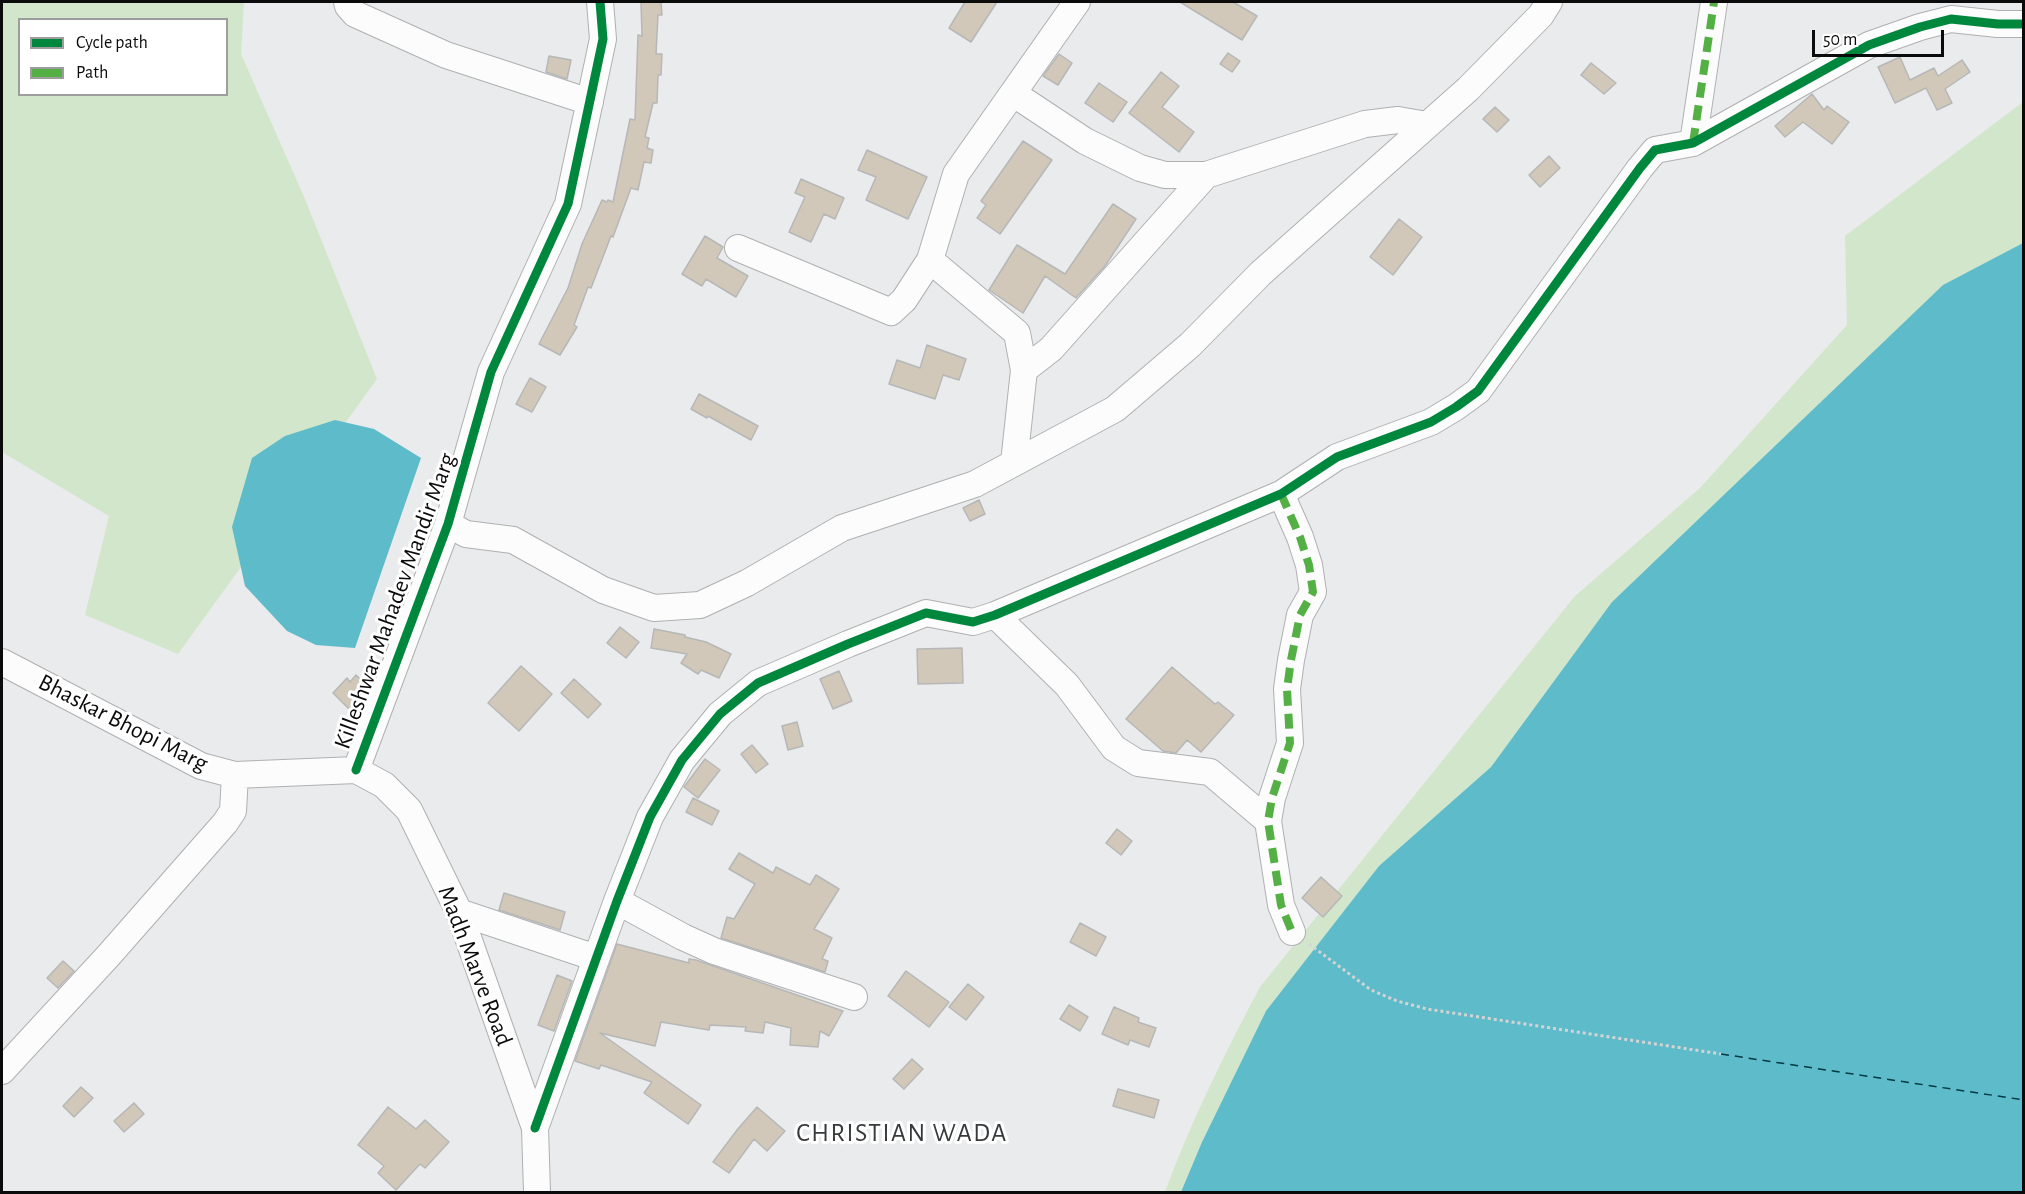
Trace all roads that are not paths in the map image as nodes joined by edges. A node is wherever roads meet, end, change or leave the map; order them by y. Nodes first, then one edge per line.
1 (348, 2) edge
2 (600, 2) edge
3 (1077, 2) edge
4 (1549, 2) edge
5 (1714, 2) edge
6 (2024, 24) edge
7 (1014, 94) junction
8 (590, 102) junction
9 (1427, 126) junction
10 (1693, 143) junction
11 (1206, 175) junction
12 (738, 248) dead end
13 (930, 260) junction
14 (1024, 370) junction
15 (1014, 463) junction
16 (1281, 494) junction
17 (448, 524) junction
18 (995, 615) junction
19 (2, 662) edge
20 (356, 770) junction
21 (235, 775) junction
22 (1268, 821) junction
23 (616, 901) junction
24 (459, 912) junction
25 (1292, 932) road end
26 (596, 958) junction
27 (854, 997) dead end
28 (2, 1071) edge
29 (535, 1128) junction
30 (537, 1192) edge

1 - 8 street
2 - 8 street, Killeshwar Mahadev Mandir Marg
3 - 7 street
4 - 9 street
5 - 10 street
6 - 10 street
7 - 11 street
7 - 13 street
8 - 17 street, Killeshwar Mahadev Mandir Marg
9 - 11 street
9 - 15 street
10 - 16 street
11 - 14 street
12 - 13 street
13 - 14 street
14 - 15 street
15 - 17 street
16 - 18 street
16 - 22 street
17 - 20 street, Killeshwar Mahadev Mandir Marg
18 - 22 street
18 - 23 street
19 - 21 street, Bhaskar Bhopi Marg
20 - 21 street, Bhaskar Bhopi Marg
20 - 24 street, Madh Marve Road
21 - 28 street
22 - 25 street
23 - 26 street
23 - 27 street
24 - 26 street
24 - 29 street, Madh Marve Road
26 - 29 street
29 - 30 street, Madh Marve Road

